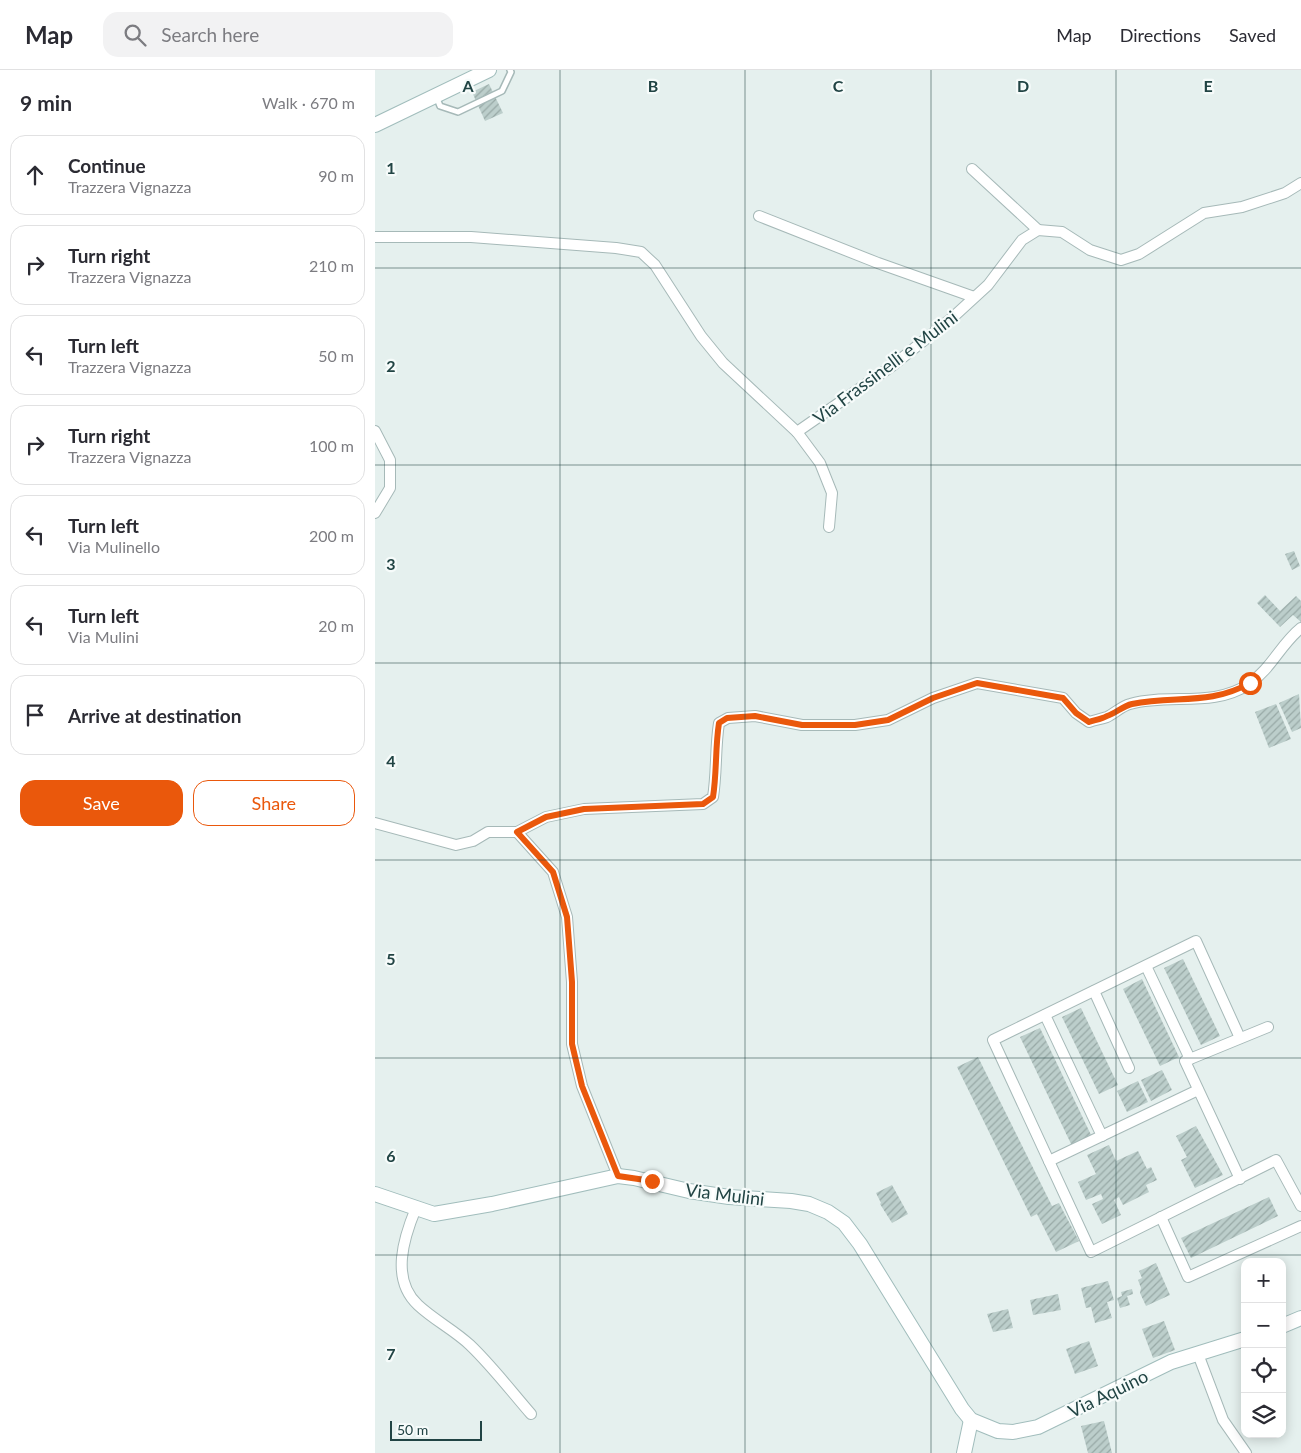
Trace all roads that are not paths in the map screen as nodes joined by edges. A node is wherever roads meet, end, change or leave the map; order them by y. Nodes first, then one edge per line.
1 (489, 70) edge
2 (510, 70) edge
3 (436, 96) junction
4 (375, 125) edge
5 (972, 169) dead end
6 (1301, 183) edge
7 (759, 216) dead end
8 (1038, 230) junction
9 (375, 237) edge
10 (974, 297) junction
11 (375, 431) edge
12 (797, 432) junction
13 (375, 512) edge
14 (829, 527) dead end
15 (1301, 628) edge
16 (375, 823) edge
17 (517, 832) junction
18 (1146, 966) junction
19 (1094, 991) junction
20 (1045, 1015) junction
21 (1268, 1026) dead end
22 (1240, 1038) junction
23 (1190, 1059) junction
24 (1129, 1068) dead end
25 (1198, 1090) junction
26 (1102, 1136) junction
27 (1049, 1161) junction
28 (618, 1176) junction
29 (1240, 1179) junction
30 (375, 1194) edge
31 (1301, 1206) edge
32 (416, 1208) junction
33 (1161, 1217) junction
34 (1301, 1226) edge
35 (1301, 1318) edge
36 (1286, 1324) edge
37 (1241, 1340) edge
38 (1198, 1354) junction
39 (531, 1414) dead end
40 (971, 1420) junction
41 (964, 1453) edge
42 (1246, 1453) edge

1 - 3 street
2 - 3 lane
3 - 4 street
5 - 8 street
6 - 8 street
7 - 10 street
8 - 10 street, Via Frassinelli e Mulini
9 - 12 street, Via Frassinelli e Mulini
10 - 12 street, Via Frassinelli e Mulini
11 - 13 street
12 - 14 street
15 - 17 street
16 - 17 street
17 - 28 street
18 - 19 street
18 - 22 street
18 - 23 street
19 - 20 street
19 - 24 street
20 - 26 street
20 - 27 street
21 - 22 street
22 - 23 street
23 - 25 street
25 - 26 street
25 - 29 street
26 - 27 street
27 - 33 street
28 - 32 street, Via Mulini
28 - 40 street, Via Mulini
29 - 31 street
29 - 33 street
30 - 32 street, Via Mulini
32 - 39 street
33 - 34 street
35 - 36 street
37 - 38 street, Via Aquino
38 - 40 street, Via Aquino
38 - 42 street
40 - 41 street

